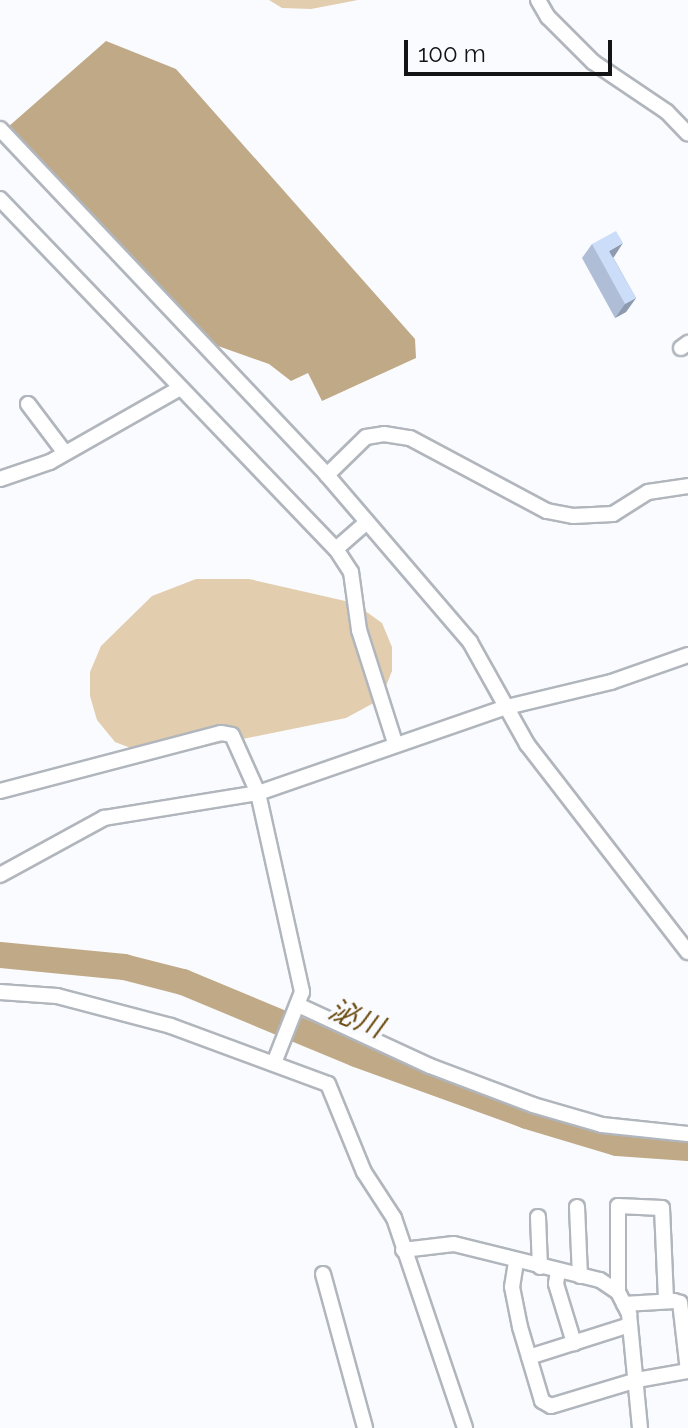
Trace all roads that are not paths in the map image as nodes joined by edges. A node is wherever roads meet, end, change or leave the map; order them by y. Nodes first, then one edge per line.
1 (538, 0) edge
2 (0, 129) edge
3 (688, 134) edge
4 (0, 199) edge
5 (180, 388) junction
6 (28, 404) dead end
7 (65, 453) junction
8 (327, 475) junction
9 (0, 479) edge
10 (688, 486) edge
11 (367, 522) junction
12 (336, 549) junction
13 (688, 655) edge
14 (507, 707) junction
15 (395, 743) junction
16 (0, 791) edge
17 (258, 793) junction
18 (0, 875) edge
19 (688, 952) edge
20 (0, 992) edge
21 (296, 1009) junction
22 (276, 1058) junction
23 (688, 1134) edge
24 (577, 1207) dead end
25 (538, 1217) dead end
26 (403, 1250) junction
27 (516, 1262) junction
28 (540, 1267) junction
29 (558, 1271) junction
30 (323, 1274) dead end
31 (580, 1276) junction
32 (621, 1298) junction
33 (678, 1302) edge
34 (630, 1325) junction
35 (574, 1343) junction
36 (529, 1357) junction
37 (637, 1380) junction
38 (365, 1428) edge
39 (465, 1428) edge
40 (640, 1428) edge

1 - 3 street
2 - 8 street
4 - 5 street
5 - 7 street
5 - 12 street
6 - 7 street
7 - 9 street
8 - 10 street
8 - 11 street
11 - 12 street
11 - 14 street
12 - 15 street
13 - 14 street
14 - 15 street
14 - 19 street
15 - 17 street
16 - 17 street
17 - 18 street
17 - 21 street
20 - 22 street
21 - 22 street
21 - 23 street
22 - 26 street
24 - 31 street
25 - 28 street
26 - 27 street
26 - 39 street
27 - 28 street
27 - 36 street
28 - 29 street
29 - 31 street
29 - 35 street
30 - 38 street
31 - 32 street
32 - 33 street
32 - 33 street
32 - 34 street
33 - 37 street
34 - 35 street
34 - 37 street
35 - 36 street
36 - 37 street
37 - 40 street

